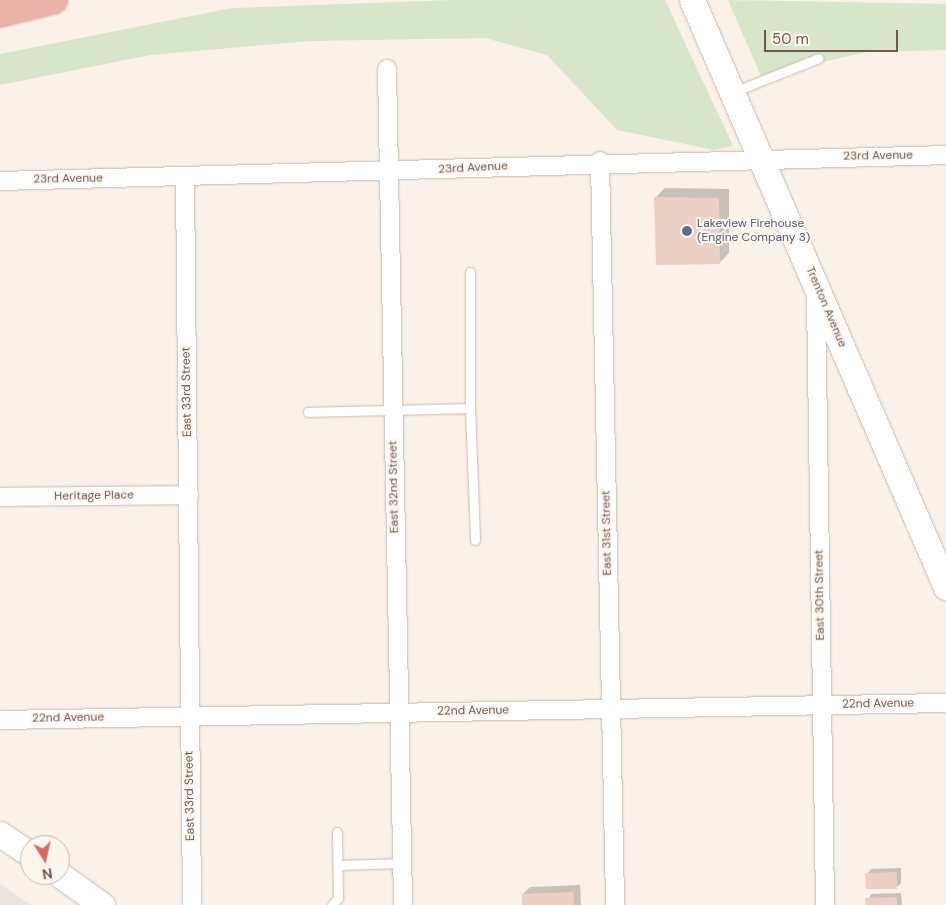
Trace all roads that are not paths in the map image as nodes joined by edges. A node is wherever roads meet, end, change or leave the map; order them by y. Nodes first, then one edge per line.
1 (53, 0) edge
2 (692, 0) edge
3 (0, 12) edge
4 (819, 58) dead end
5 (387, 69) dead end
6 (733, 92) junction
7 (946, 155) edge
8 (762, 158) junction
9 (600, 161) junction
10 (390, 172) junction
11 (185, 177) junction
12 (0, 181) edge
13 (470, 272) dead end
14 (816, 284) junction
15 (470, 408) junction
16 (393, 410) junction
17 (308, 412) dead end
18 (188, 495) junction
19 (0, 497) edge
20 (474, 540) dead end
21 (946, 587) edge
22 (946, 703) edge
23 (821, 704) junction
24 (609, 708) junction
25 (399, 712) junction
26 (189, 716) junction
27 (0, 720) edge
28 (337, 832) dead end
29 (0, 834) edge
30 (20, 847) edge
31 (402, 863) junction
32 (338, 865) junction
33 (70, 882) edge
34 (102, 905) edge
35 (192, 905) edge
36 (332, 905) edge
37 (404, 905) edge
38 (615, 905) edge
39 (825, 905) edge

1 - 3 highway
2 - 6 street, Trenton Avenue
4 - 6 lane
5 - 10 street, East 32nd Street
6 - 8 street, Trenton Avenue
7 - 8 street, 23rd Avenue
8 - 9 street, 23rd Avenue
8 - 14 street, Trenton Avenue
9 - 10 street, 23rd Avenue
9 - 24 street, East 31st Street
10 - 11 street, 23rd Avenue
10 - 16 street, East 32nd Street
11 - 12 street, 23rd Avenue
11 - 18 street, East 33rd Street
13 - 15 lane
14 - 21 street, Trenton Avenue
14 - 23 street, East 30th Street
15 - 16 lane
15 - 20 lane
16 - 17 lane
16 - 25 street, East 32nd Street
18 - 19 street, Heritage Place
18 - 26 street, East 33rd Street
22 - 23 street, 22nd Avenue
23 - 24 street, 22nd Avenue
23 - 39 street, East 30th Street
24 - 25 street, 22nd Avenue
24 - 38 street, East 31st Street
25 - 26 street, 22nd Avenue
25 - 31 street, East 32nd Street
26 - 27 street, 22nd Avenue
26 - 35 street, East 33rd Street
28 - 32 lane
29 - 30 street
31 - 32 lane
31 - 37 street, East 32nd Street
32 - 36 lane
33 - 34 street

